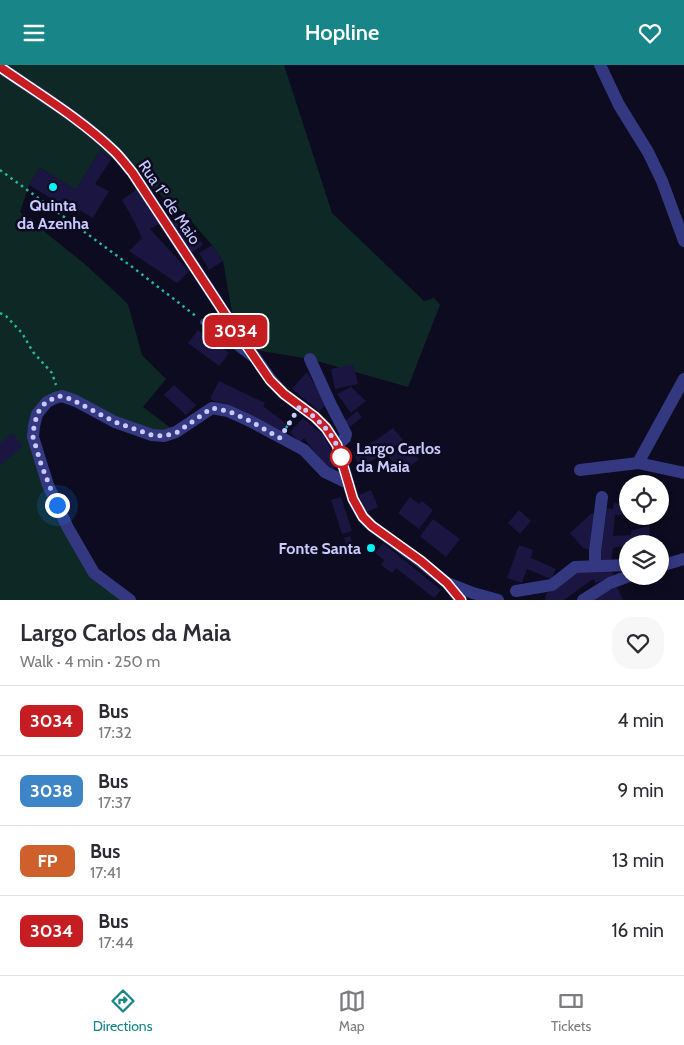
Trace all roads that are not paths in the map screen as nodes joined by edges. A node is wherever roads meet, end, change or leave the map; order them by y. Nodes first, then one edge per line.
1 (600, 65) edge
2 (0, 67) edge
3 (684, 241) edge
4 (203, 322) road end
5 (310, 359) dead end
6 (260, 366) junction
7 (684, 379) edge
8 (337, 445) junction
9 (638, 463) junction
10 (580, 470) dead end
11 (684, 473) edge
12 (348, 483) junction
13 (602, 497) dead end
14 (684, 559) edge
15 (669, 563) edge
16 (619, 565) edge
17 (595, 566) junction
18 (619, 580) edge
19 (447, 583) junction
20 (516, 591) dead end
21 (130, 600) edge
22 (461, 600) edge
23 (498, 600) edge
24 (583, 600) edge

1 - 3 street
2 - 6 street, Rua 1º de Maio
4 - 6 lane
5 - 8 street
6 - 8 street
7 - 9 street
8 - 12 street
9 - 10 street
9 - 11 street
12 - 19 street
12 - 21 street
13 - 17 street
14 - 15 street
16 - 17 street
17 - 20 street
18 - 24 street
19 - 22 street
19 - 23 street

